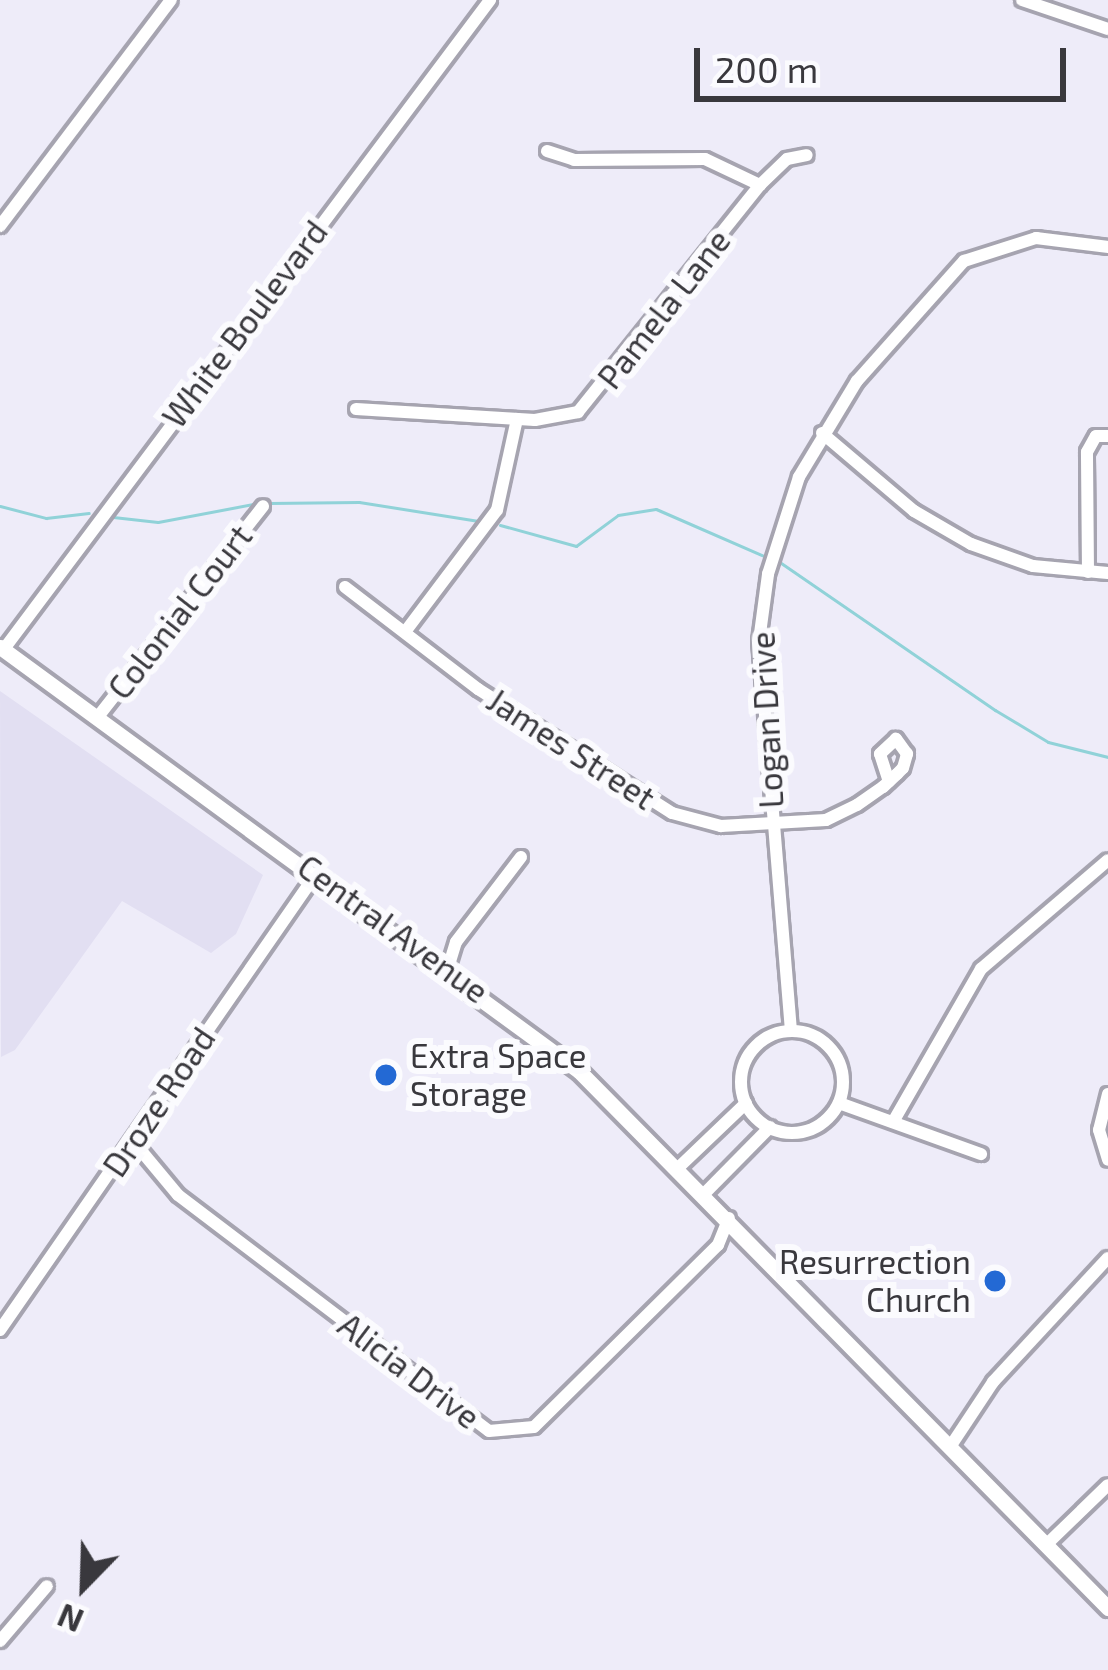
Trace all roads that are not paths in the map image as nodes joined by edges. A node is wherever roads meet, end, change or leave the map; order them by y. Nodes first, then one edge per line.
1 (171, 0) edge
2 (490, 0) edge
3 (1022, 0) edge
4 (1108, 29) edge
5 (547, 152) dead end
6 (807, 155) dead end
7 (760, 185) junction
8 (0, 226) edge
9 (1108, 247) edge
10 (356, 409) dead end
11 (517, 419) junction
12 (822, 433) junction
13 (1108, 436) edge
14 (263, 506) dead end
15 (1088, 572) junction
16 (1108, 573) edge
17 (345, 587) dead end
18 (408, 628) junction
19 (2, 648) edge
20 (97, 718) junction
21 (889, 782) dead end
22 (772, 828) junction
23 (521, 857) dead end
24 (1108, 860) edge
25 (317, 873) junction
26 (448, 968) junction
27 (791, 1031) junction
28 (1108, 1094) edge
29 (746, 1103) junction
30 (838, 1103) junction
31 (893, 1122) junction
32 (770, 1127) junction
33 (133, 1141) junction
34 (981, 1154) dead end
35 (1108, 1160) edge
36 (678, 1168) junction
37 (704, 1194) junction
38 (729, 1218) junction
39 (1108, 1258) edge
40 (0, 1330) edge
41 (950, 1447) junction
42 (1108, 1485) edge
43 (1046, 1545) junction
44 (47, 1586) dead end
45 (1108, 1608) edge
46 (0, 1641) edge

1 - 8 street
2 - 19 street, White Boulevard
3 - 4 street
5 - 7 street
6 - 7 street, Pamela Lane
7 - 11 street, Pamela Lane
9 - 12 street, Logan Drive
10 - 11 street, Pamela Lane
11 - 18 street
12 - 15 street
12 - 22 street, Logan Drive
13 - 15 street
14 - 20 street, Colonial Court
15 - 16 street
17 - 18 street, James Street
18 - 22 street, James Street
19 - 20 street, Central Avenue
20 - 25 street, Central Avenue
21 - 22 street, James Street
22 - 27 street, Logan Drive
23 - 26 street
24 - 31 street
25 - 26 street, Central Avenue
25 - 33 street, Droze Road
26 - 36 street, Central Avenue
27 - 29 street
27 - 30 street
28 - 35 street
29 - 32 street
29 - 36 street
30 - 31 street
30 - 32 street
31 - 34 street
32 - 37 street
33 - 38 street, Alicia Drive
33 - 40 street, Droze Road
36 - 37 street, Central Avenue
37 - 38 street, Central Avenue
38 - 41 street, Central Avenue
39 - 41 street
41 - 43 street, Central Avenue
42 - 43 street
43 - 45 street, Central Avenue
44 - 46 street

